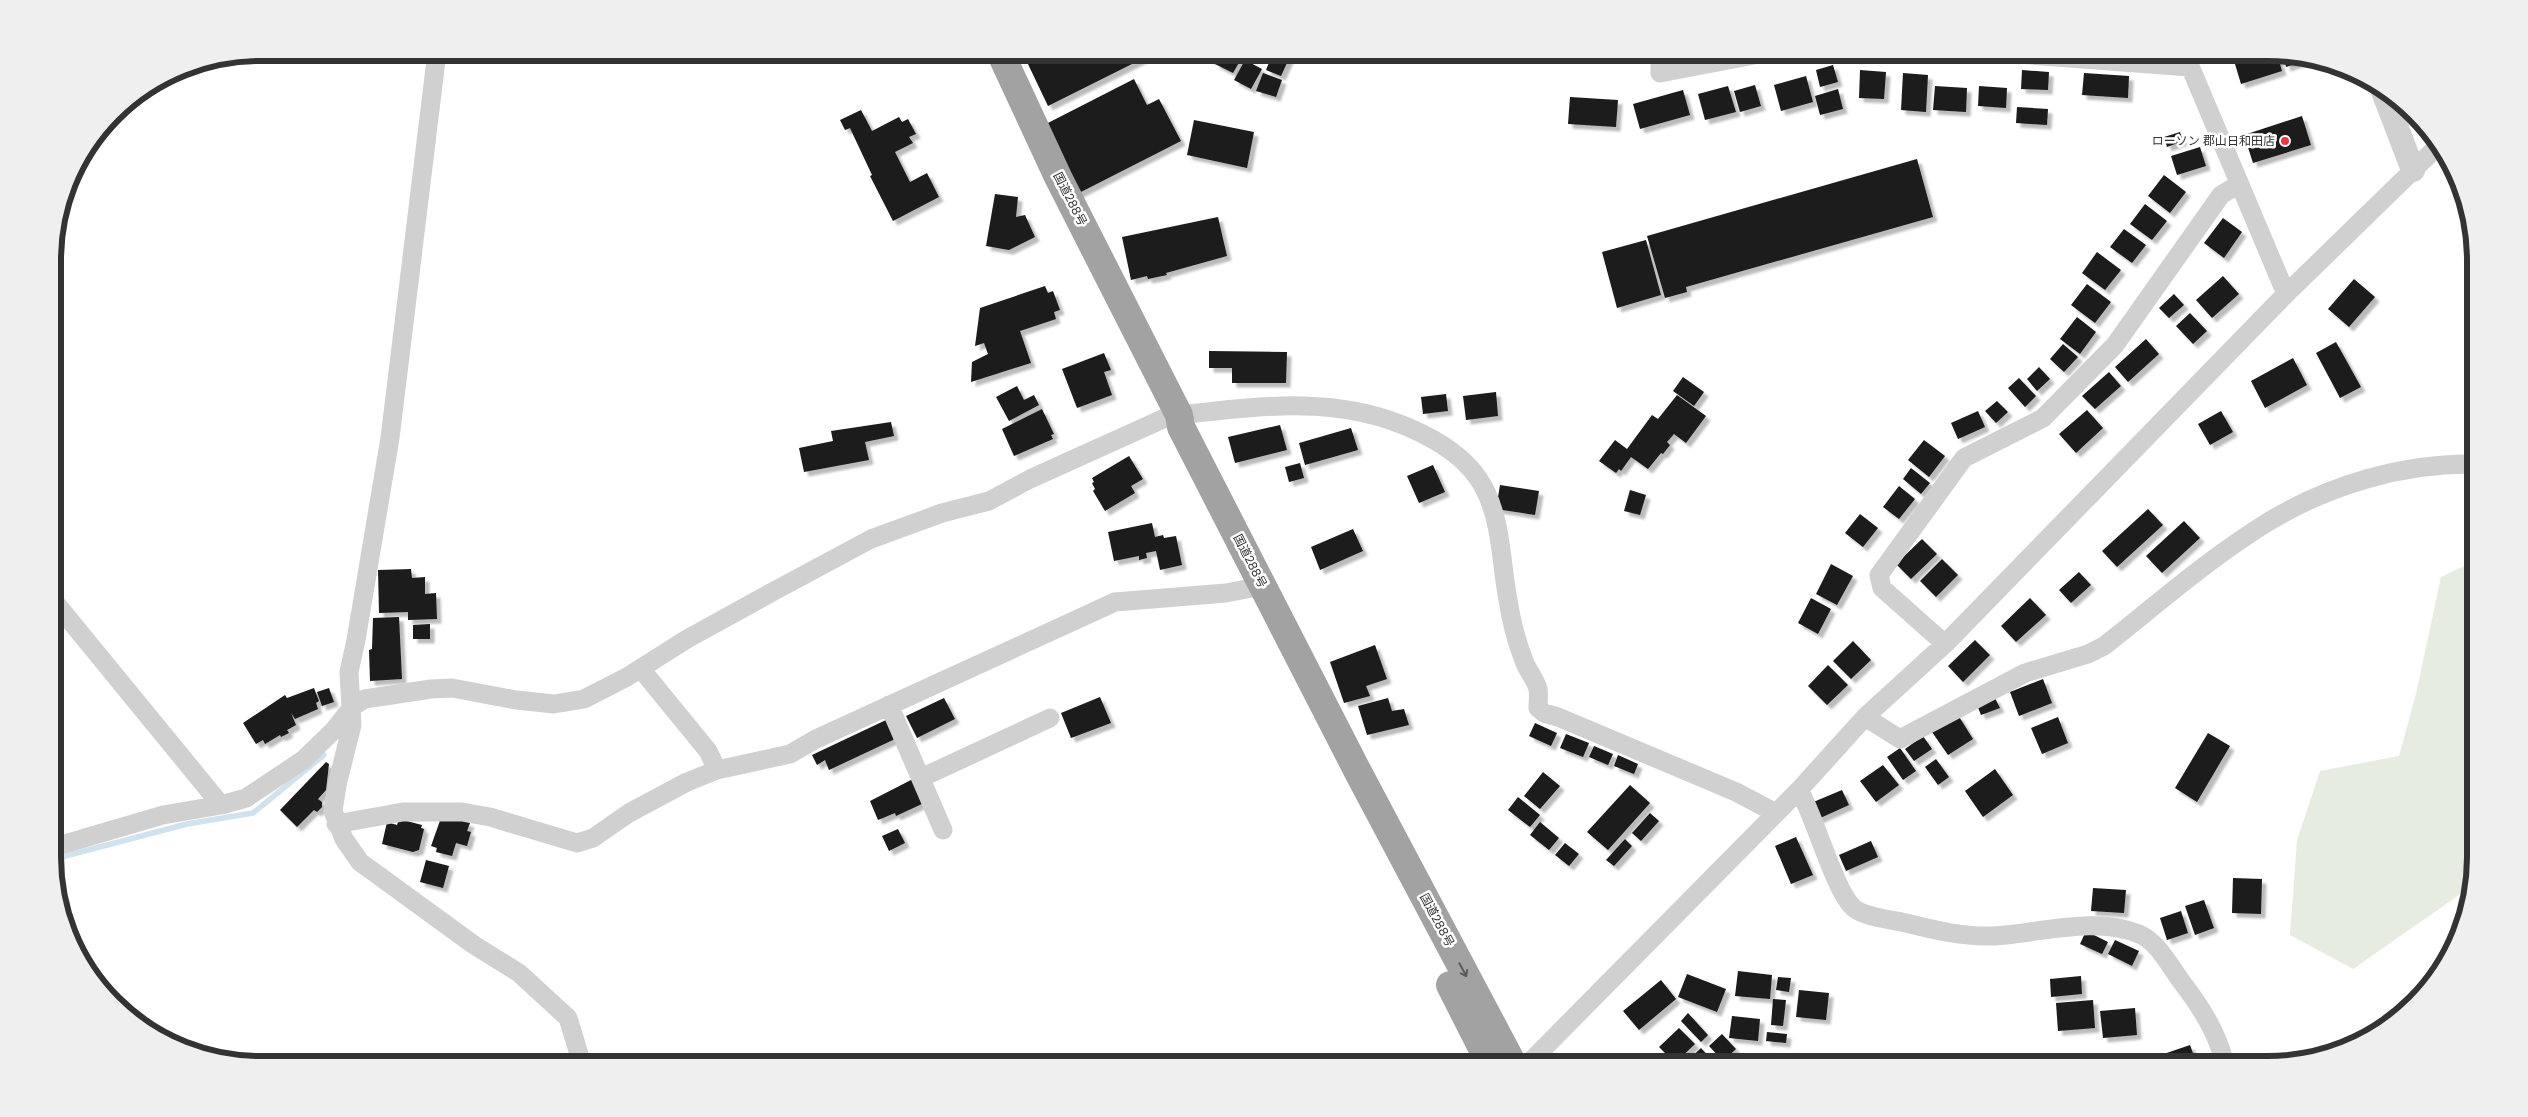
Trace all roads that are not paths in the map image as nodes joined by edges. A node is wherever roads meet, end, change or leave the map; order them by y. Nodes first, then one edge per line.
1 (437, 61) edge
2 (992, 61) edge
3 (1004, 61) edge
4 (1660, 61) edge
5 (1723, 61) edge
6 (2187, 61) edge
7 (2386, 100) edge
8 (2433, 150) edge
9 (2413, 170) junction
10 (2239, 184) junction
11 (2286, 294) junction
12 (1172, 416) junction
13 (2467, 464) edge
14 (1258, 587) junction
15 (61, 611) edge
16 (1945, 644) junction
17 (640, 669) junction
18 (889, 705) junction
19 (352, 707) junction
20 (1864, 717) junction
21 (1050, 718) dead end
22 (717, 770) junction
23 (920, 778) junction
24 (1798, 790) junction
25 (221, 805) junction
26 (1774, 812) junction
27 (336, 824) junction
28 (944, 830) dead end
29 (61, 844) edge
30 (580, 1056) edge
31 (1486, 1056) edge
32 (1509, 1056) edge
33 (1536, 1056) edge
34 (2222, 1056) edge

1 - 19 street
2 - 12 highway, 国道288号
3 - 12 highway, 国道288号
4 - 5 street
6 - 10 street
7 - 9 street
8 - 9 street
9 - 11 street
10 - 11 street
10 - 16 street
11 - 16 street
12 - 14 highway, 国道288号
12 - 17 street
12 - 26 street
13 - 20 street
14 - 18 street
14 - 31 highway, 国道288号
14 -> 32 highway, 国道288号
15 - 25 street
16 - 20 street
17 - 19 street
17 - 22 street
18 - 22 street
18 - 23 street
19 - 25 street
19 - 27 street
20 - 24 street
21 - 23 street
22 - 27 street
23 - 28 street
24 - 26 street
24 - 34 street
25 - 29 street
26 - 33 street
27 - 30 street

